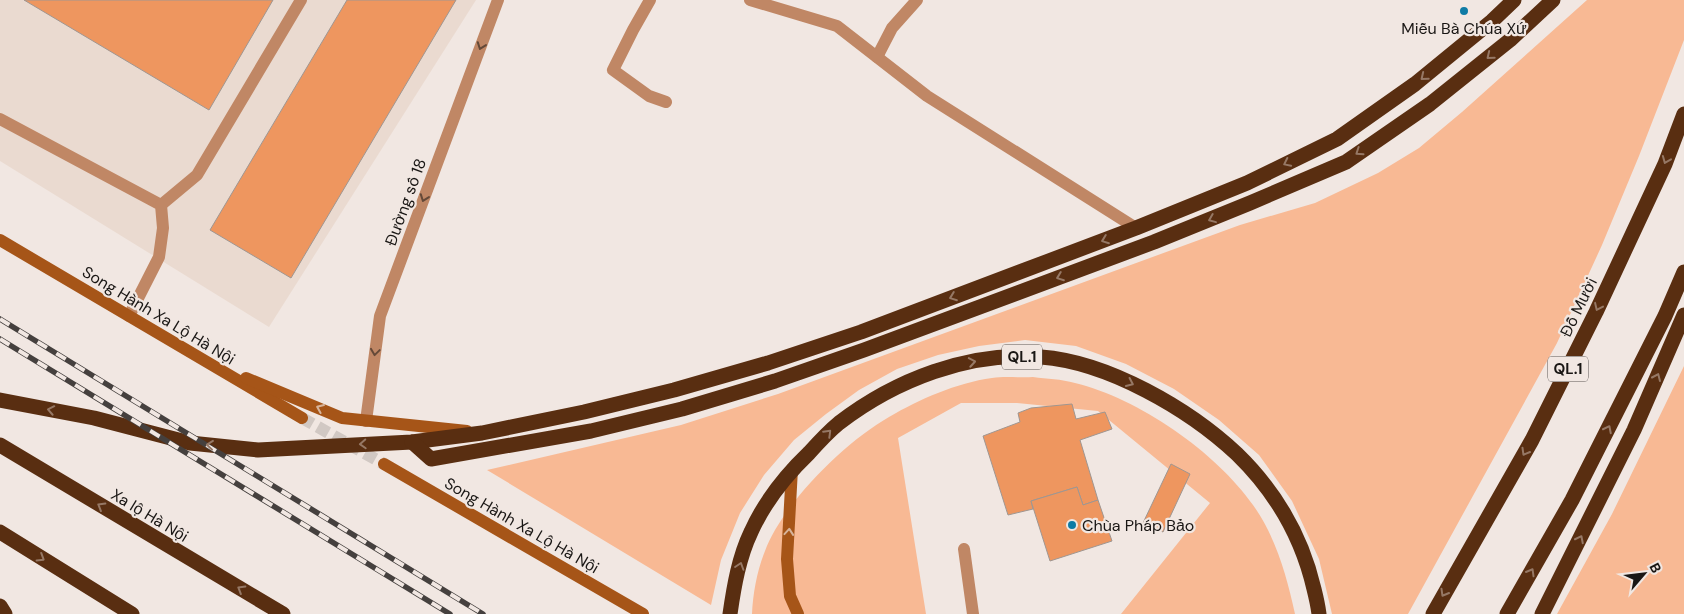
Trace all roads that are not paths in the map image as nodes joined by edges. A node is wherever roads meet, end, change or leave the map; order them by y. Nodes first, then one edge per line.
1 (301, 0) edge
2 (498, 0) edge
3 (650, 0) edge
4 (750, 0) edge
5 (917, 0) edge
6 (1514, 0) edge
7 (1553, 0) edge
8 (877, 57) junction
9 (666, 102) dead end
10 (1684, 114) edge
11 (0, 120) edge
12 (161, 205) junction
13 (1136, 228) junction
14 (0, 240) edge
15 (1684, 272) edge
16 (1684, 315) edge
17 (129, 316) junction
18 (196, 357) junction
19 (0, 400) edge
20 (302, 418) tunnel mouth
21 (366, 421) junction
22 (482, 433) junction
23 (412, 442) junction
24 (0, 445) edge
25 (384, 464) tunnel mouth
26 (792, 469) junction
27 (0, 532) edge
28 (964, 549) dead end
29 (0, 606) edge
30 (5, 614) edge
31 (132, 614) edge
32 (283, 614) edge
33 (643, 614) edge
34 (730, 614) edge
35 (798, 614) edge
36 (973, 614) edge
37 (1319, 614) edge
38 (1433, 614) edge
39 (1507, 614) edge
40 (1542, 614) edge

1 - 12 street
2 -> 21 street, Đường số 18
3 - 9 street
4 - 8 street
5 - 8 street
6 -> 13 highway
7 -> 23 highway
8 - 13 street
10 -> 38 highway, Đỗ Mười / QL.1
11 - 12 street
12 - 17 street
13 -> 22 highway
14 - 17 main road, Song Hành Xa Lộ Hà Nội
39 -> 15 highway
40 -> 16 highway
17 - 18 main road, Song Hành Xa Lộ Hà Nội
18 - 20 main road, Song Hành Xa Lộ Hà Nội
21 -> 18 main road
23 -> 19 highway
21 - 22 main road
22 - 23 highway
32 -> 24 highway, Xa lộ Hà Nội
25 - 33 main road, Song Hành Xa Lộ Hà Nội
34 -> 26 highway, QL.1
35 -> 26 main road
26 -> 37 highway, QL.1
27 -> 31 highway
28 - 36 street
29 - 30 highway

